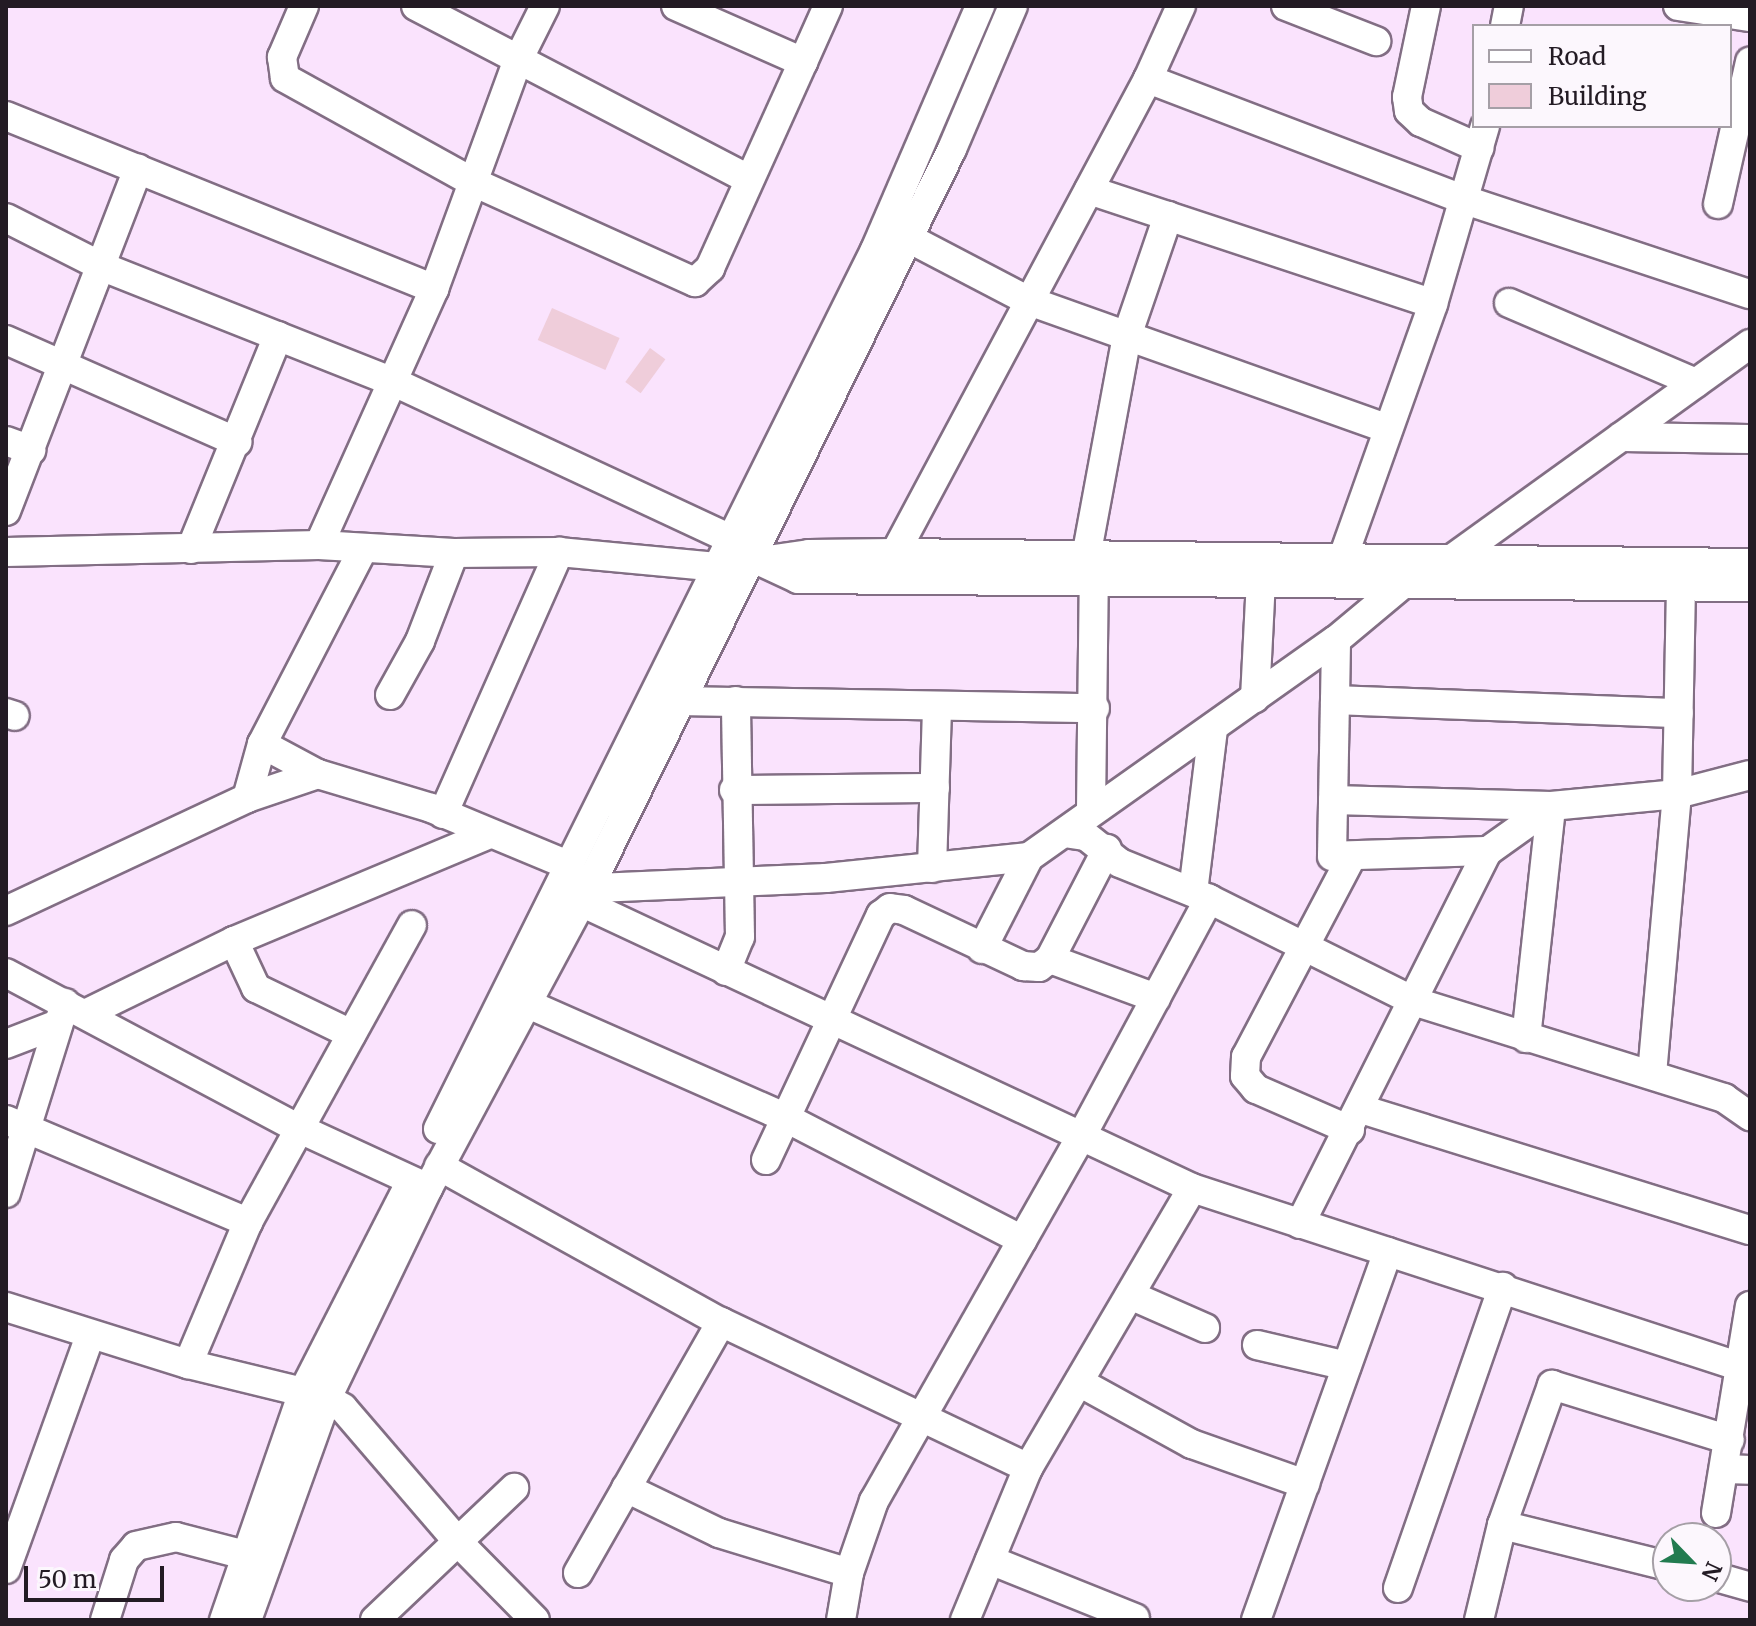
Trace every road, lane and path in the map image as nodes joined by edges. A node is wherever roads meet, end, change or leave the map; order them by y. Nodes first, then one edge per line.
1 (304, 6) edge
2 (416, 6) edge
3 (545, 6) edge
4 (676, 6) edge
5 (828, 6) edge
6 (980, 6) edge
7 (1013, 6) edge
8 (1181, 6) edge
9 (1286, 6) edge
10 (1426, 6) edge
11 (1678, 6) edge
12 (1750, 17) edge
13 (1376, 41) dead end
14 (518, 60) junction
15 (803, 62) junction
16 (1750, 62) edge
17 (1148, 79) junction
18 (6, 116) edge
19 (1482, 137) edge
20 (1742, 147) edge
21 (138, 169) junction
22 (747, 178) junction
23 (471, 181) junction
24 (1089, 190) junction
25 (1465, 200) junction
26 (1718, 204) dead end
27 (1168, 216) junction
28 (6, 218) edge
29 (896, 233) junction
30 (103, 267) junction
31 (434, 289) junction
32 (1750, 294) edge
33 (1029, 301) junction
34 (1509, 303) dead end
35 (1433, 304) junction
36 (278, 336) junction
37 (1127, 336) junction
38 (6, 340) edge
39 (1750, 344) edge
40 (62, 366) junction
41 (394, 382) junction
42 (1696, 383) junction
43 (1388, 429) junction
44 (1621, 437) junction
45 (1750, 439) edge
46 (237, 442) junction
47 (19, 445) edge
48 (6, 511) edge
49 (319, 545) junction
50 (191, 549) junction
51 (363, 549) junction
52 (6, 552) edge
53 (559, 552) junction
54 (454, 553) junction
55 (895, 553) junction
56 (740, 559) junction
57 (1342, 560) junction
58 (1449, 561) junction
59 (1750, 563) edge
60 (1090, 568) junction
61 (1261, 581) junction
62 (1403, 584) junction
63 (1750, 587) edge
64 (1681, 589) junction
65 (1336, 640) junction
66 (390, 695) dead end
67 (1255, 698) junction
68 (1335, 700) junction
69 (677, 701) junction
70 (736, 701) junction
71 (937, 708) junction
72 (1095, 708) junction
73 (1679, 713) junction
74 (1213, 728) junction
75 (262, 744) junction
76 (318, 774) junction
77 (1750, 775) edge
78 (935, 788) junction
79 (734, 790) junction
80 (1677, 794) junction
81 (247, 798) junction
82 (1333, 800) junction
83 (1551, 806) junction
84 (1091, 810) junction
85 (443, 814) junction
86 (1064, 833) junction
87 (490, 834) junction
88 (1107, 849) junction
89 (1488, 851) junction
90 (1029, 857) junction
91 (1351, 858) junction
92 (932, 868) junction
93 (736, 884) junction
94 (575, 887) junction
95 (1201, 896) junction
96 (6, 911) edge
97 (412, 925) dead end
98 (234, 941) junction
99 (982, 949) junction
100 (1304, 950) junction
101 (1050, 959) junction
102 (726, 971) junction
103 (6, 973) edge
104 (1156, 998) junction
105 (1416, 1002) junction
106 (528, 1004) junction
107 (70, 1013) junction
108 (832, 1021) junction
109 (351, 1034) junction
110 (1526, 1038) junction
111 (6, 1044) edge
112 (1652, 1074) junction
113 (1750, 1116) edge
114 (786, 1118) junction
115 (1355, 1119) junction
116 (16, 1123) edge
117 (300, 1129) junction
118 (1082, 1135) junction
119 (766, 1160) dead end
120 (426, 1178) junction
121 (1192, 1188) junction
122 (6, 1193) edge
123 (248, 1222) junction
124 (1300, 1224) junction
125 (1750, 1230) edge
126 (1022, 1240) junction
127 (1388, 1252) junction
128 (1503, 1287) junction
129 (1130, 1295) junction
130 (1750, 1306) edge
131 (6, 1307) edge
132 (721, 1322) junction
133 (1205, 1328) dead end
134 (90, 1336) junction
135 (1257, 1345) dead end
136 (188, 1364) junction
137 (1347, 1366) junction
138 (1746, 1369) edge
139 (1079, 1382) junction
140 (315, 1395) junction
141 (920, 1420) junction
142 (1730, 1440) junction
143 (1028, 1468) junction
144 (1737, 1469) edge
145 (1305, 1484) junction
146 (514, 1488) dead end
147 (626, 1488) junction
148 (1716, 1513) dead end
149 (1502, 1525) junction
150 (459, 1543) junction
151 (245, 1555) junction
152 (990, 1560) junction
153 (1652, 1562) edge
154 (6, 1569) edge
155 (578, 1573) dead end
156 (849, 1573) junction
157 (1398, 1588) dead end
158 (1138, 1619) edge
159 (105, 1620) edge
160 (224, 1620) edge
161 (247, 1620) edge
162 (375, 1620) edge
163 (535, 1620) edge
164 (841, 1620) edge
165 (965, 1620) edge
166 (1256, 1620) edge
167 (1479, 1620) edge

1 - 23 street
2 - 14 street
3 - 14 street
4 - 15 street
5 - 15 street
6 - 29 street
7 - 29 street
8 - 17 street
9 - 13 street
10 - 19 street
11 - 12 street
14 - 22 street
14 - 23 street
15 - 22 street
16 - 20 street
17 - 24 street
17 - 25 street
18 - 21 street
19 - 25 street
20 - 26 street
21 - 30 street
21 - 31 street
22 - 23 street
23 - 31 street
24 - 27 street
24 - 33 street
25 - 32 street
25 - 35 street
27 - 35 street
27 - 37 street
28 - 30 street
29 - 33 street
29 - 56 street
30 - 36 street
30 - 40 street
31 - 41 street
33 - 37 street
33 - 55 street
34 - 42 street
35 - 43 street
36 - 41 street
36 - 46 street
37 - 43 street
37 - 60 street
38 - 40 street
39 - 42 street
40 - 46 street
40 - 47 street
41 - 49 street
41 - 56 street
42 - 44 street
43 - 57 street
44 - 45 street
44 - 58 street
46 - 50 street
47 - 48 street
49 - 50 street
49 - 51 street
50 - 52 street
51 - 54 street
51 - 75 street
53 - 54 street
53 - 56 street
53 - 85 street
54 - 66 street
55 - 56 street
55 - 60 street
56 - 60 street
56 - 69 street
56 - 94 street
57 - 58 street
57 - 60 street
58 - 59 street
58 - 62 street
60 - 61 street
60 - 72 street
61 - 62 street
61 - 67 street
62 - 64 street
62 - 65 street
63 - 64 street
64 - 73 street
65 - 67 street
65 - 68 street
67 - 74 street
68 - 73 street
68 - 82 street
69 - 70 street
69 - 94 street
70 - 71 street
70 - 79 street
71 - 72 street
71 - 78 street
72 - 84 street
73 - 80 street
74 - 84 street
74 - 95 street
75 - 76 street
75 - 81 street
76 - 81 street
76 - 85 street
77 - 80 street
78 - 79 street
78 - 92 street
79 - 93 street
80 - 83 street
80 - 112 street
81 - 96 street
82 - 83 street
82 - 91 street
83 - 89 street
83 - 110 street
84 - 86 street
85 - 87 street
86 - 88 street
86 - 90 street
87 - 94 street
87 - 98 street
88 - 95 street
88 - 101 street
89 - 91 street
89 - 105 street
90 - 92 street
90 - 99 street
91 - 100 street
92 - 93 street
93 - 94 street
93 - 102 street
94 - 102 street
94 - 106 street
94 - 120 street
95 - 100 street
95 - 104 street
97 - 109 street
98 - 107 street
98 - 109 street
99 - 101 street
99 - 108 street
100 - 105 street
100 - 115 street
101 - 104 street
102 - 108 street
103 - 107 street
104 - 118 street
105 - 110 street
105 - 115 street
106 - 114 street
106 - 120 street
107 - 111 street
107 - 116 street
107 - 117 street
108 - 114 street
108 - 118 street
109 - 117 street
110 - 112 street
112 - 113 street
114 - 119 street
114 - 126 street
115 - 124 street
115 - 125 street
116 - 122 street
116 - 123 street
117 - 120 street
117 - 123 street
118 - 121 street
118 - 126 street
120 - 132 street
120 - 140 street
121 - 124 street
121 - 129 street
123 - 136 street
124 - 127 street
126 - 141 street
127 - 128 street
127 - 137 street
128 - 138 street
128 - 157 street
129 - 133 street
129 - 139 street
130 - 138 street
131 - 134 street
132 - 141 street
132 - 147 street
134 - 136 street
134 - 154 street
135 - 137 street
136 - 140 street
137 - 145 street
138 - 142 street
139 - 143 street
139 - 145 street
140 - 150 street
140 - 151 street
140 - 161 street
141 - 143 street
141 - 156 street
142 - 144 street
142 - 149 street
143 - 152 street
144 - 148 street
145 - 166 street
146 - 150 street
147 - 155 street
147 - 156 street
149 - 153 street
149 - 167 street
150 - 162 street
150 - 163 street
151 - 159 street
151 - 160 street
152 - 158 street
152 - 165 street
156 - 164 street

